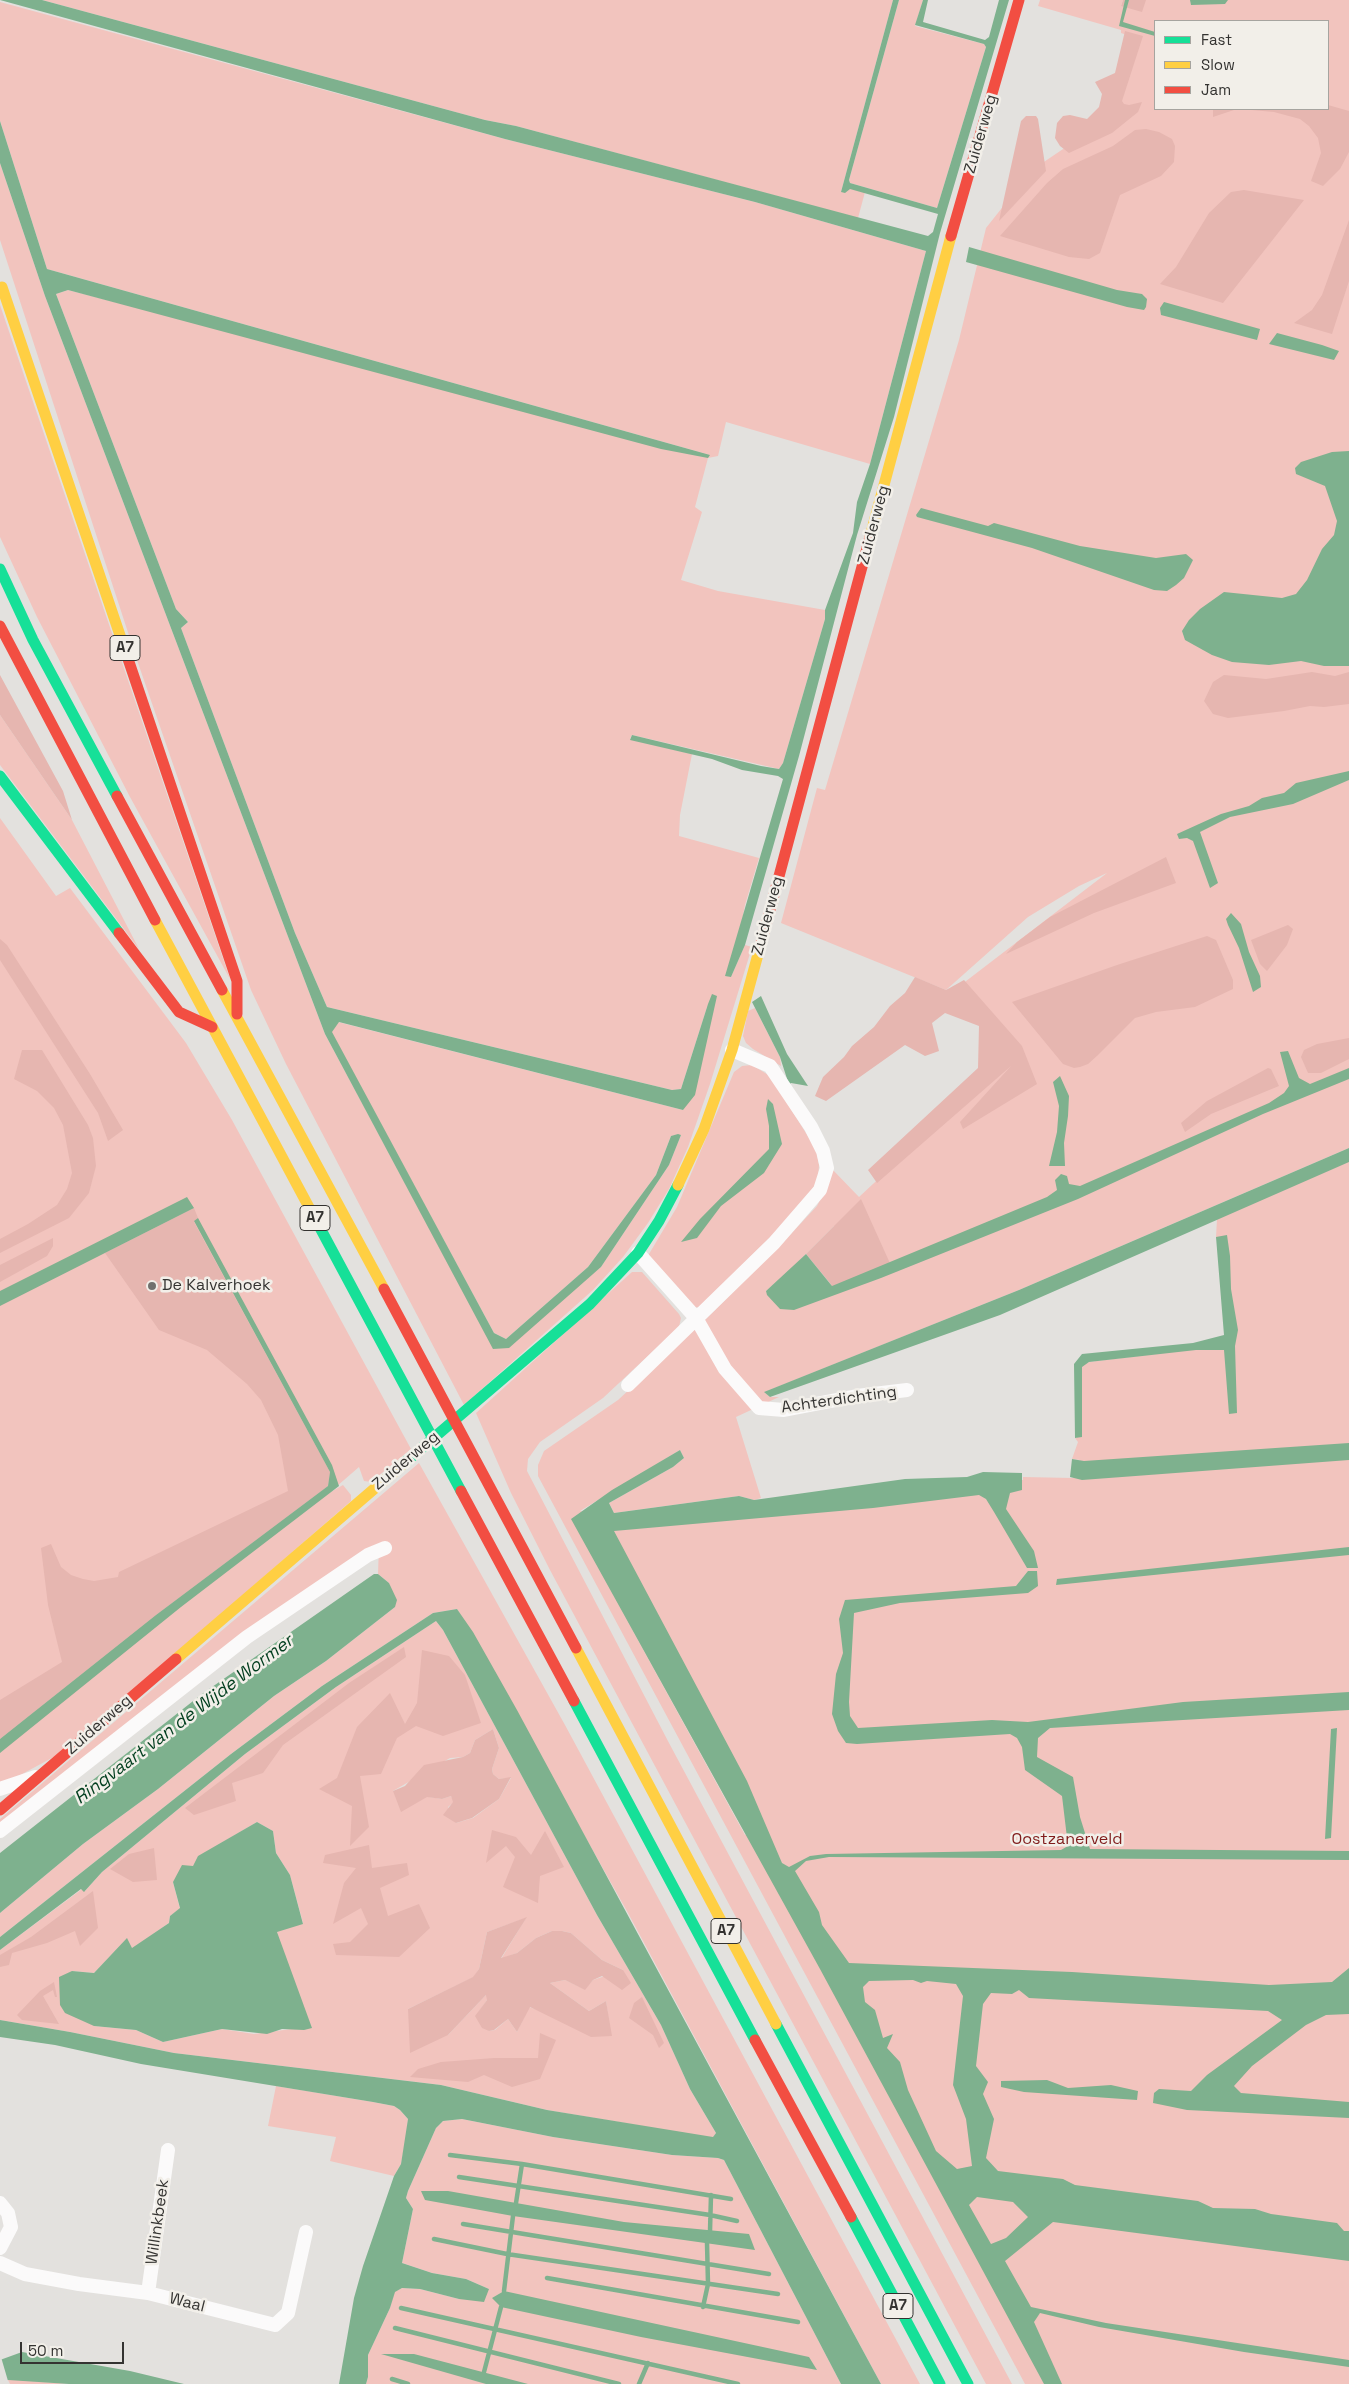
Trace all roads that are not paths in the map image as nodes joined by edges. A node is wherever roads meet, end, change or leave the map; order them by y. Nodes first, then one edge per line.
1 (1019, 0) edge
2 (1, 285) edge
3 (0, 570) edge
4 (0, 626) edge
5 (0, 776) edge
6 (237, 1016) junction
7 (212, 1027) junction
8 (732, 1050) junction
9 (638, 1253) junction
10 (696, 1318) junction
11 (628, 1385) dead end
12 (907, 1390) dead end
13 (385, 1548) dead end
14 (42, 1775) junction
15 (0, 1789) edge
16 (0, 1810) edge
17 (0, 1831) edge
18 (168, 2150) dead end
19 (0, 2203) edge
20 (306, 2232) dead end
21 (0, 2248) edge
22 (0, 2263) edge
23 (148, 2293) junction
24 (940, 2384) edge
25 (968, 2384) edge

1 - 8 main road, Zuiderweg
2 - 6 main road, A7
3 - 6 main road, A7
4 - 7 main road, A7
5 - 7 main road
6 - 25 main road, A7
7 - 24 main road, A7
8 - 9 main road, Zuiderweg
8 - 10 street
9 - 10 street, Achterdichting
9 - 14 main road, Zuiderweg
10 - 11 street
10 - 12 street, Achterdichting
13 - 17 street, Zuiderweg
14 - 15 street
14 - 16 main road, Zuiderweg
18 - 23 street, Willinkbeek
19 - 21 street
20 - 23 street, Waal
22 - 23 street, Waal

